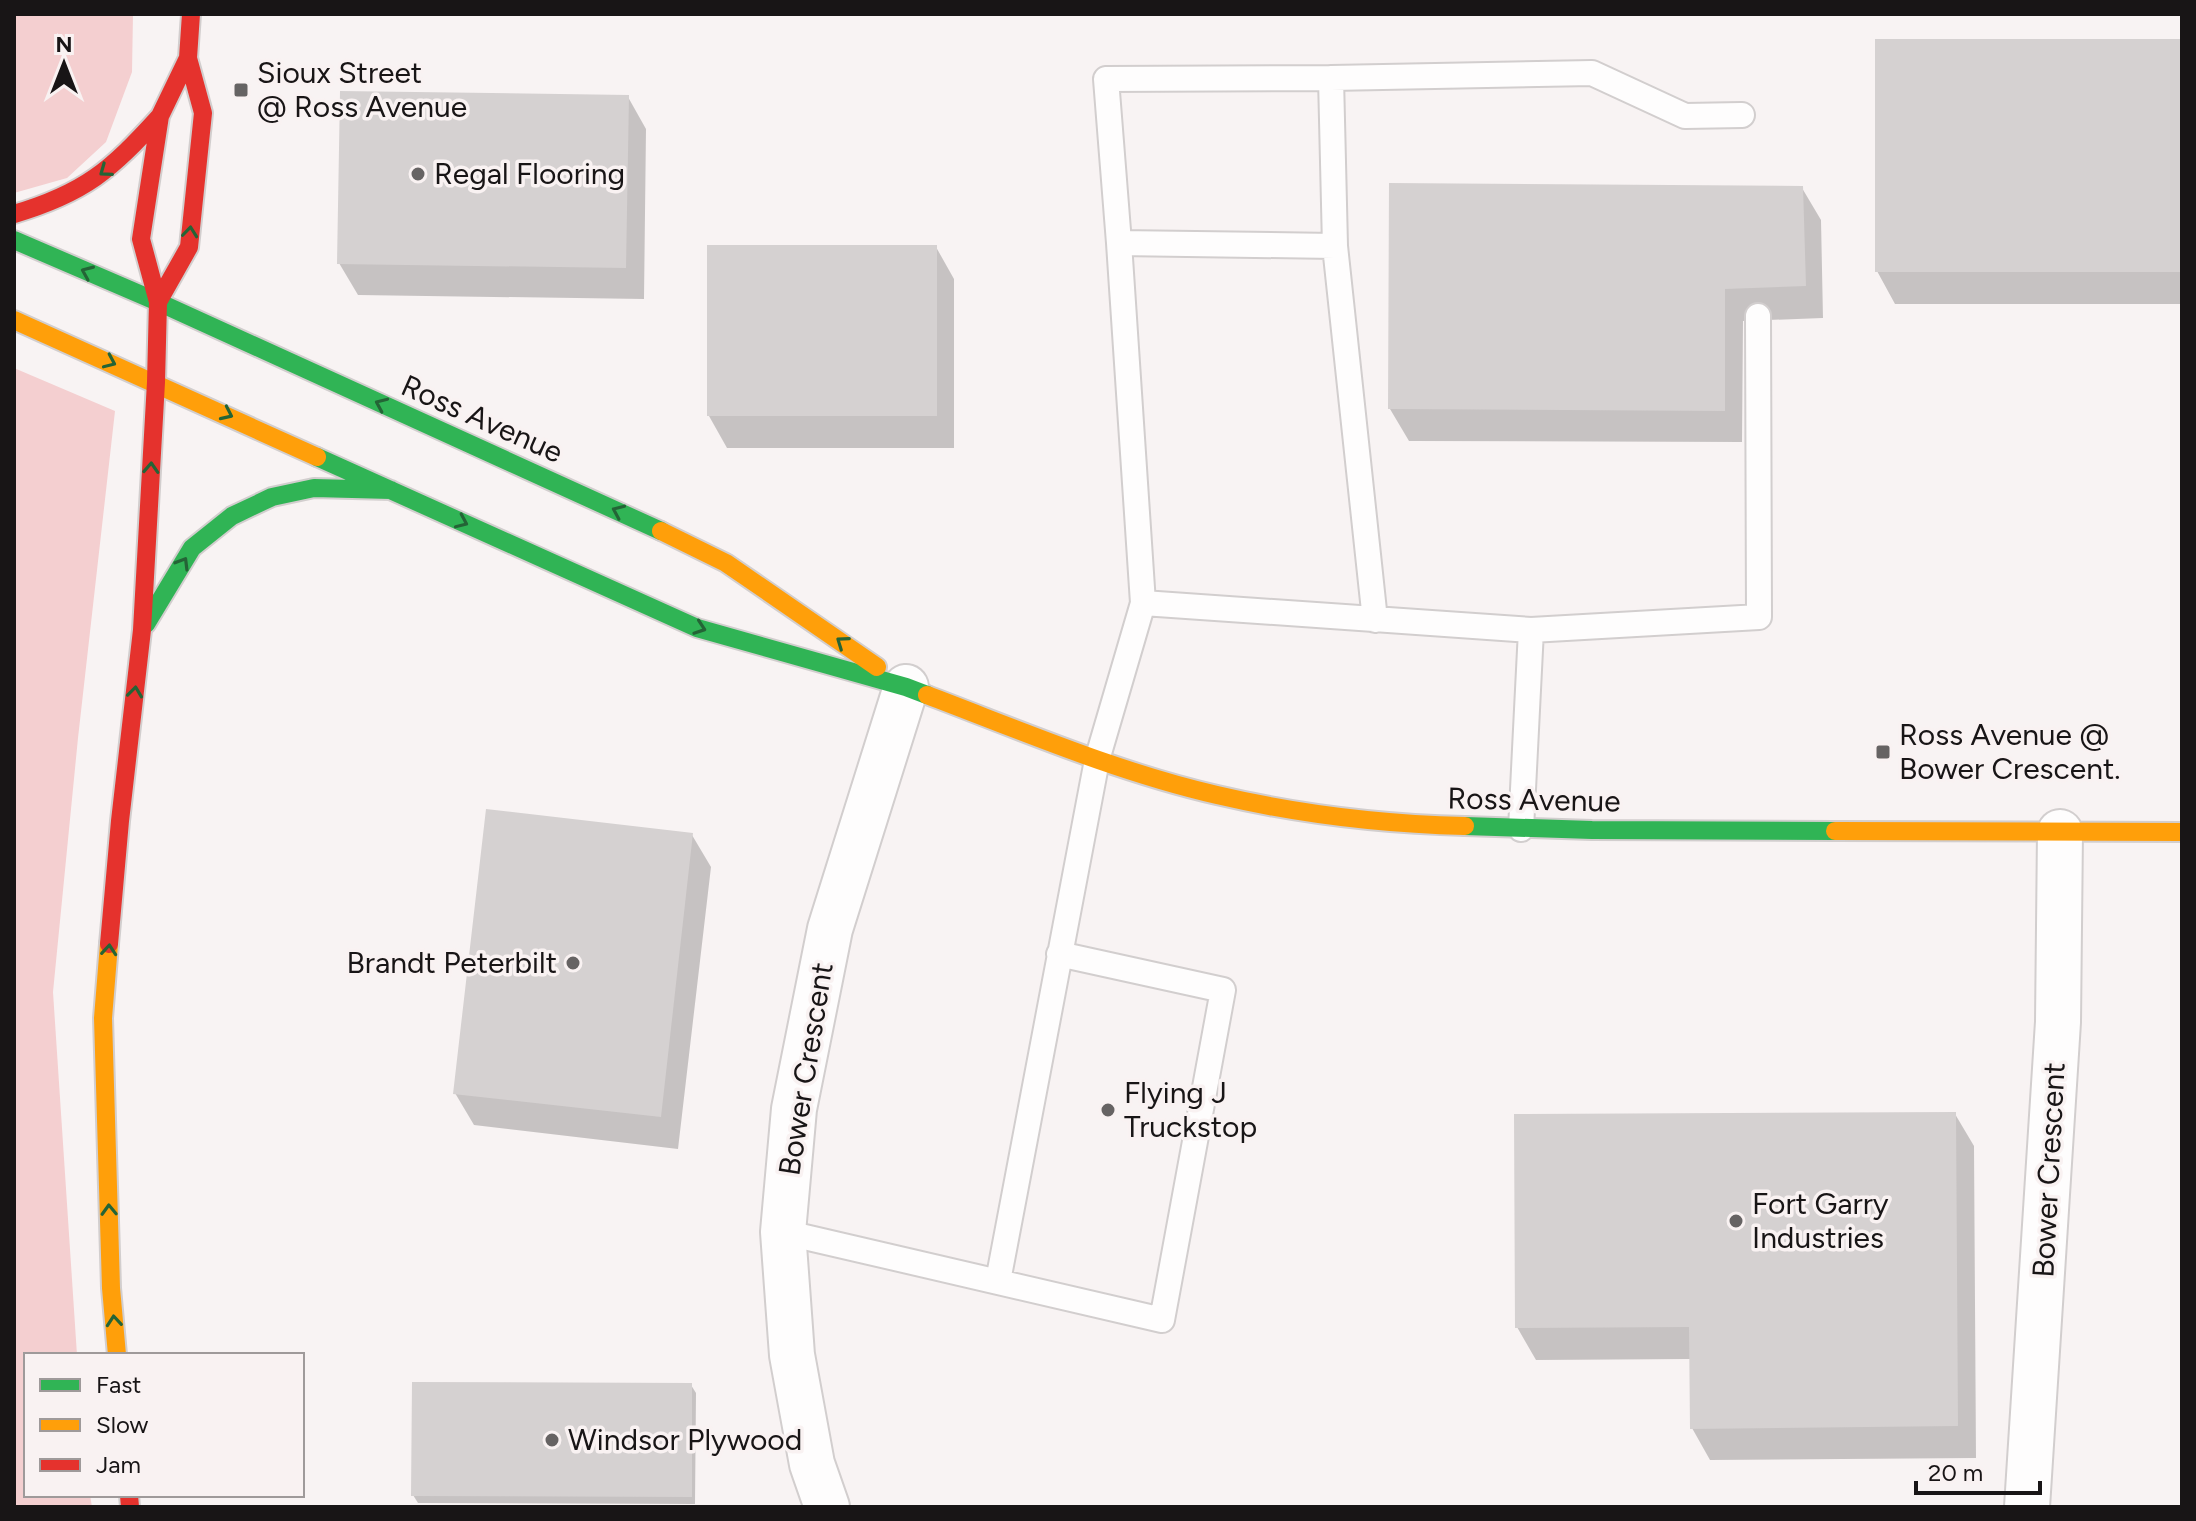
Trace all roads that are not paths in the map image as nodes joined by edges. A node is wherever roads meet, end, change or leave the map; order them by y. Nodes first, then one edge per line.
1 (191, 14) edge
2 (188, 58) junction
3 (1331, 78) junction
4 (1742, 115) dead end
5 (160, 116) junction
6 (14, 214) edge
7 (14, 240) edge
8 (1119, 243) junction
9 (1335, 246) junction
10 (158, 302) junction
11 (1758, 316) dead end
12 (14, 320) edge
13 (156, 382) junction
14 (391, 490) junction
15 (1143, 603) junction
16 (1375, 620) junction
17 (142, 630) junction
18 (1531, 630) junction
19 (906, 687) junction
20 (1097, 760) junction
21 (1521, 829) junction
22 (2060, 832) junction
23 (2182, 832) edge
24 (1059, 954) junction
25 (783, 1232) junction
26 (998, 1281) junction
27 (117, 1353) edge
28 (827, 1507) edge
29 (2027, 1507) edge

1 - 2 main road
2 - 5 main road
10 -> 2 main road
3 - 4 lane
3 - 8 lane
3 - 9 lane
5 -> 6 main road
5 - 10 main road
10 -> 7 main road, Ross Avenue
8 - 9 lane
8 - 15 lane
9 - 16 lane
10 - 13 main road
19 -> 10 main road, Ross Avenue
11 - 18 lane
12 -> 13 main road, Ross Avenue
13 -> 14 main road, Ross Avenue
17 -> 13 main road
17 -> 14 main road
14 -> 19 main road, Ross Avenue
15 - 16 lane
15 - 20 lane
16 - 18 lane
27 -> 17 main road
18 - 21 lane
19 - 20 main road, Ross Avenue
19 - 25 street, Bower Crescent
20 - 21 main road, Ross Avenue
20 - 24 lane
21 - 22 main road, Ross Avenue
22 - 23 main road, Ross Avenue
22 - 29 street, Bower Crescent
24 - 26 lane
24 - 26 lane
25 - 26 lane
25 - 28 street, Bower Crescent

